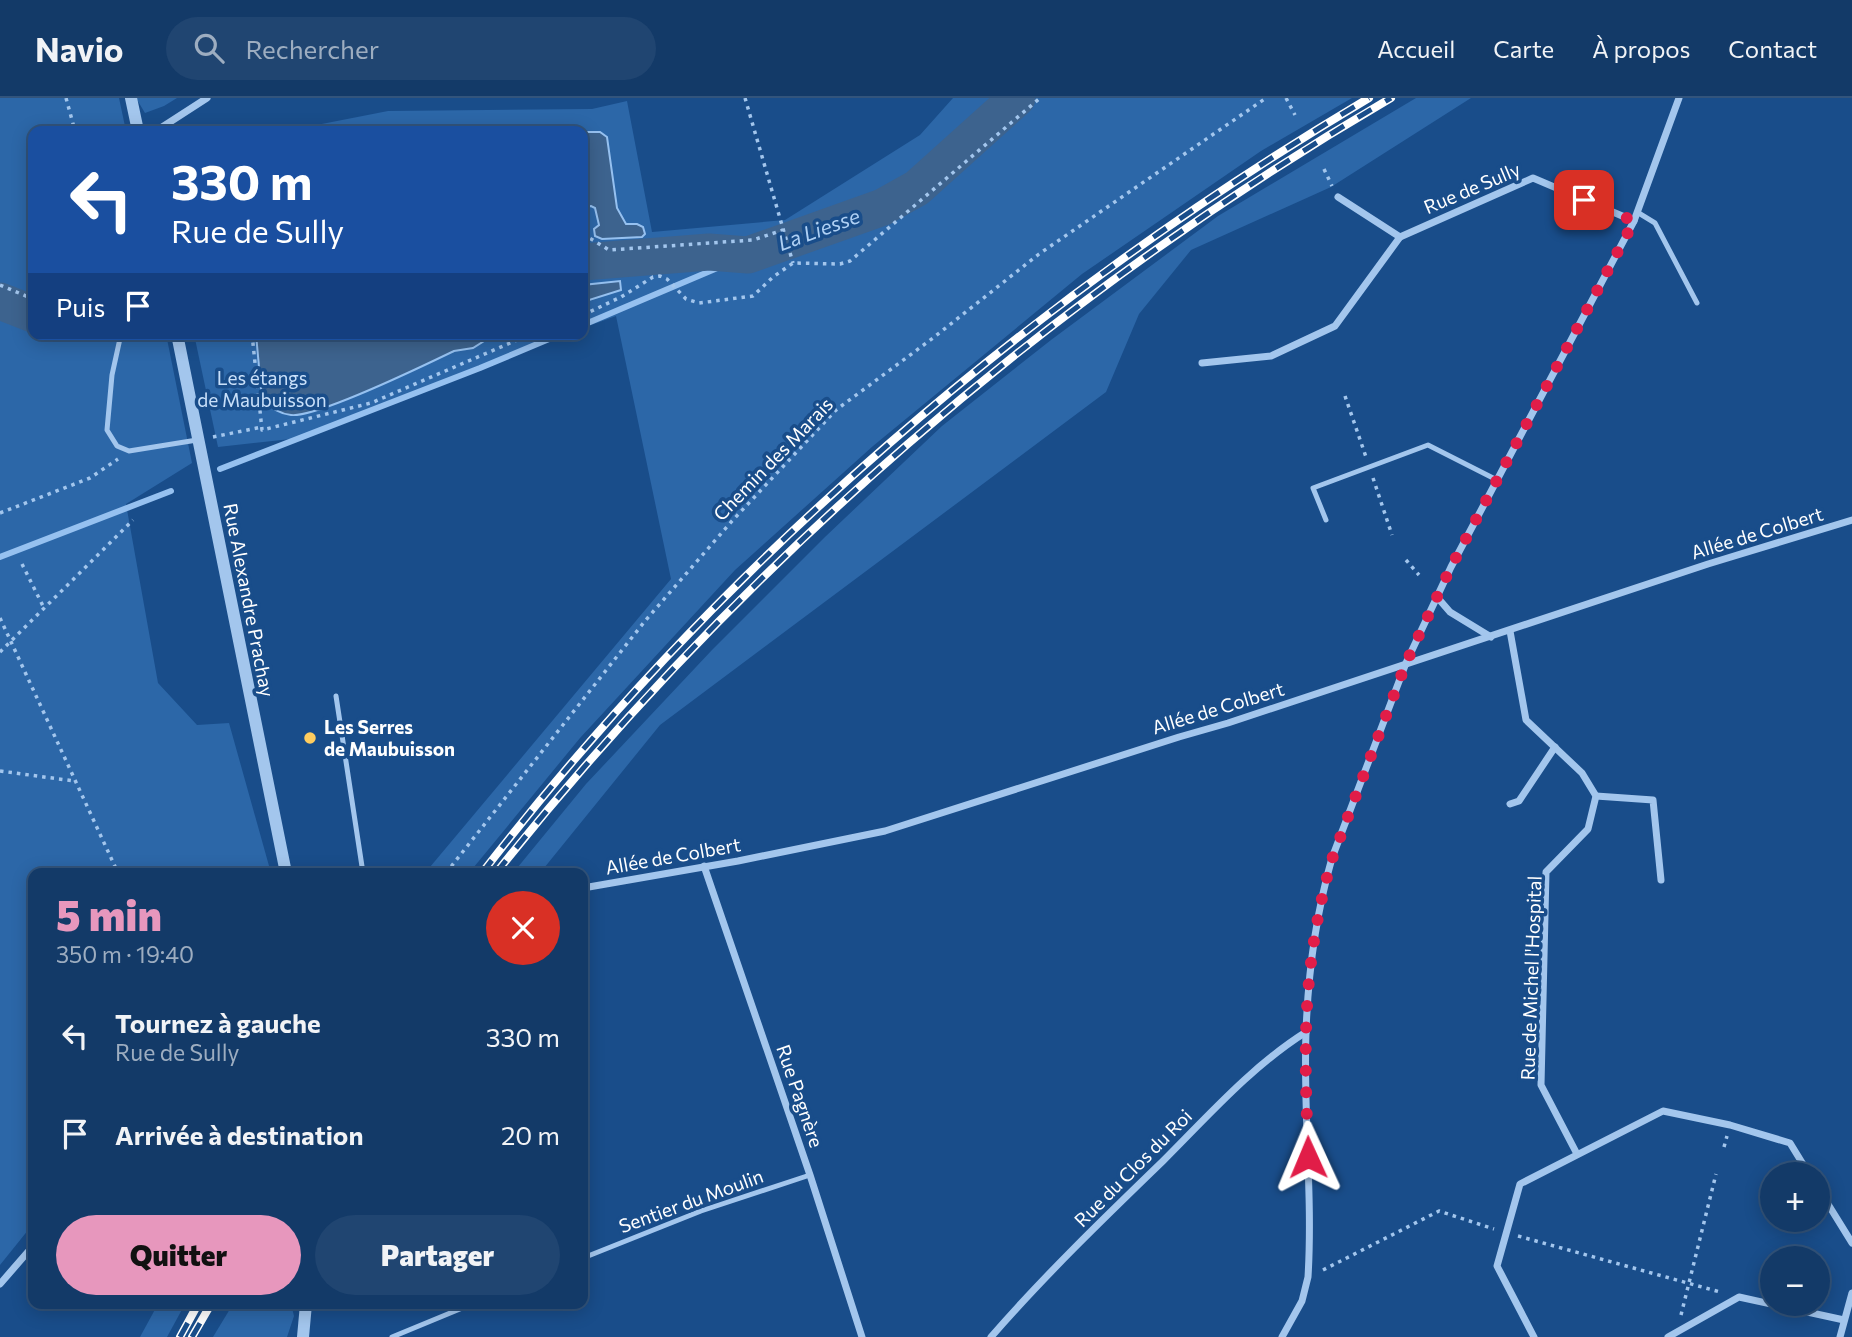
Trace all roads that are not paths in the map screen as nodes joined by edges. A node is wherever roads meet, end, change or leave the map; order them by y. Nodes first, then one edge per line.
1 (131, 98) edge
2 (207, 98) edge
3 (1679, 98) edge
4 (137, 126) edge
5 (164, 126) edge
6 (1338, 197) road end
7 (1637, 212) junction
8 (1634, 221) junction
9 (1400, 237) junction
10 (1697, 303) dead end
11 (120, 340) edge
12 (178, 340) edge
13 (1202, 363) dead end
14 (197, 440) junction
15 (1499, 481) junction
16 (1325, 520) dead end
17 (1852, 520) edge
18 (1437, 597) junction
19 (1510, 631) junction
20 (1491, 637) junction
21 (1406, 663) junction
22 (336, 696) dead end
23 (1555, 747) junction
24 (1596, 796) junction
25 (1510, 804) dead end
26 (704, 866) junction
27 (285, 868) edge
28 (362, 868) edge
29 (1661, 880) dead end
30 (588, 887) edge
31 (1306, 1032) junction
32 (1577, 1154) junction
33 (1802, 1162) edge
34 (810, 1175) junction
35 (1830, 1207) edge
36 (1852, 1242) edge
37 (28, 1252) edge
38 (588, 1256) edge
39 (0, 1284) edge
40 (1852, 1293) edge
41 (306, 1309) edge
42 (460, 1309) edge
43 (1844, 1321) junction
44 (303, 1337) edge
45 (392, 1337) edge
46 (862, 1337) edge
47 (991, 1337) edge
48 (1282, 1337) edge
49 (1534, 1337) edge
50 (1668, 1337) edge
51 (1840, 1337) edge

1 - 4 street
2 - 5 street
3 - 7 street
6 - 9 street
7 - 8 street
7 - 10 lane
8 - 9 street, Rue de Sully
8 - 15 street
9 - 13 street
11 - 14 lane
12 - 14 street, Rue Alexandre Prachay
14 - 27 street, Rue Alexandre Prachay
15 - 16 lane
15 - 18 street
17 - 19 street, Allée de Colbert
18 - 20 street
18 - 21 street
19 - 20 street, Allée de Colbert
19 - 23 street
20 - 21 street, Allée de Colbert
21 - 26 street, Allée de Colbert
21 - 31 street
22 - 28 lane
23 - 24 street
23 - 25 street
24 - 29 street
24 - 32 street, Rue de Michel l'Hospital
26 - 30 street, Allée de Colbert
26 - 34 street, Rue Pagnère
31 - 47 street, Rue du Clos du Roi
31 - 48 street
32 - 33 street
32 - 49 street
34 - 38 lane, Sentier du Moulin
34 - 46 street, Rue Pagnère
35 - 36 street
37 - 39 street
40 - 43 street
41 - 44 street
42 - 45 lane
43 - 50 street
43 - 51 street

